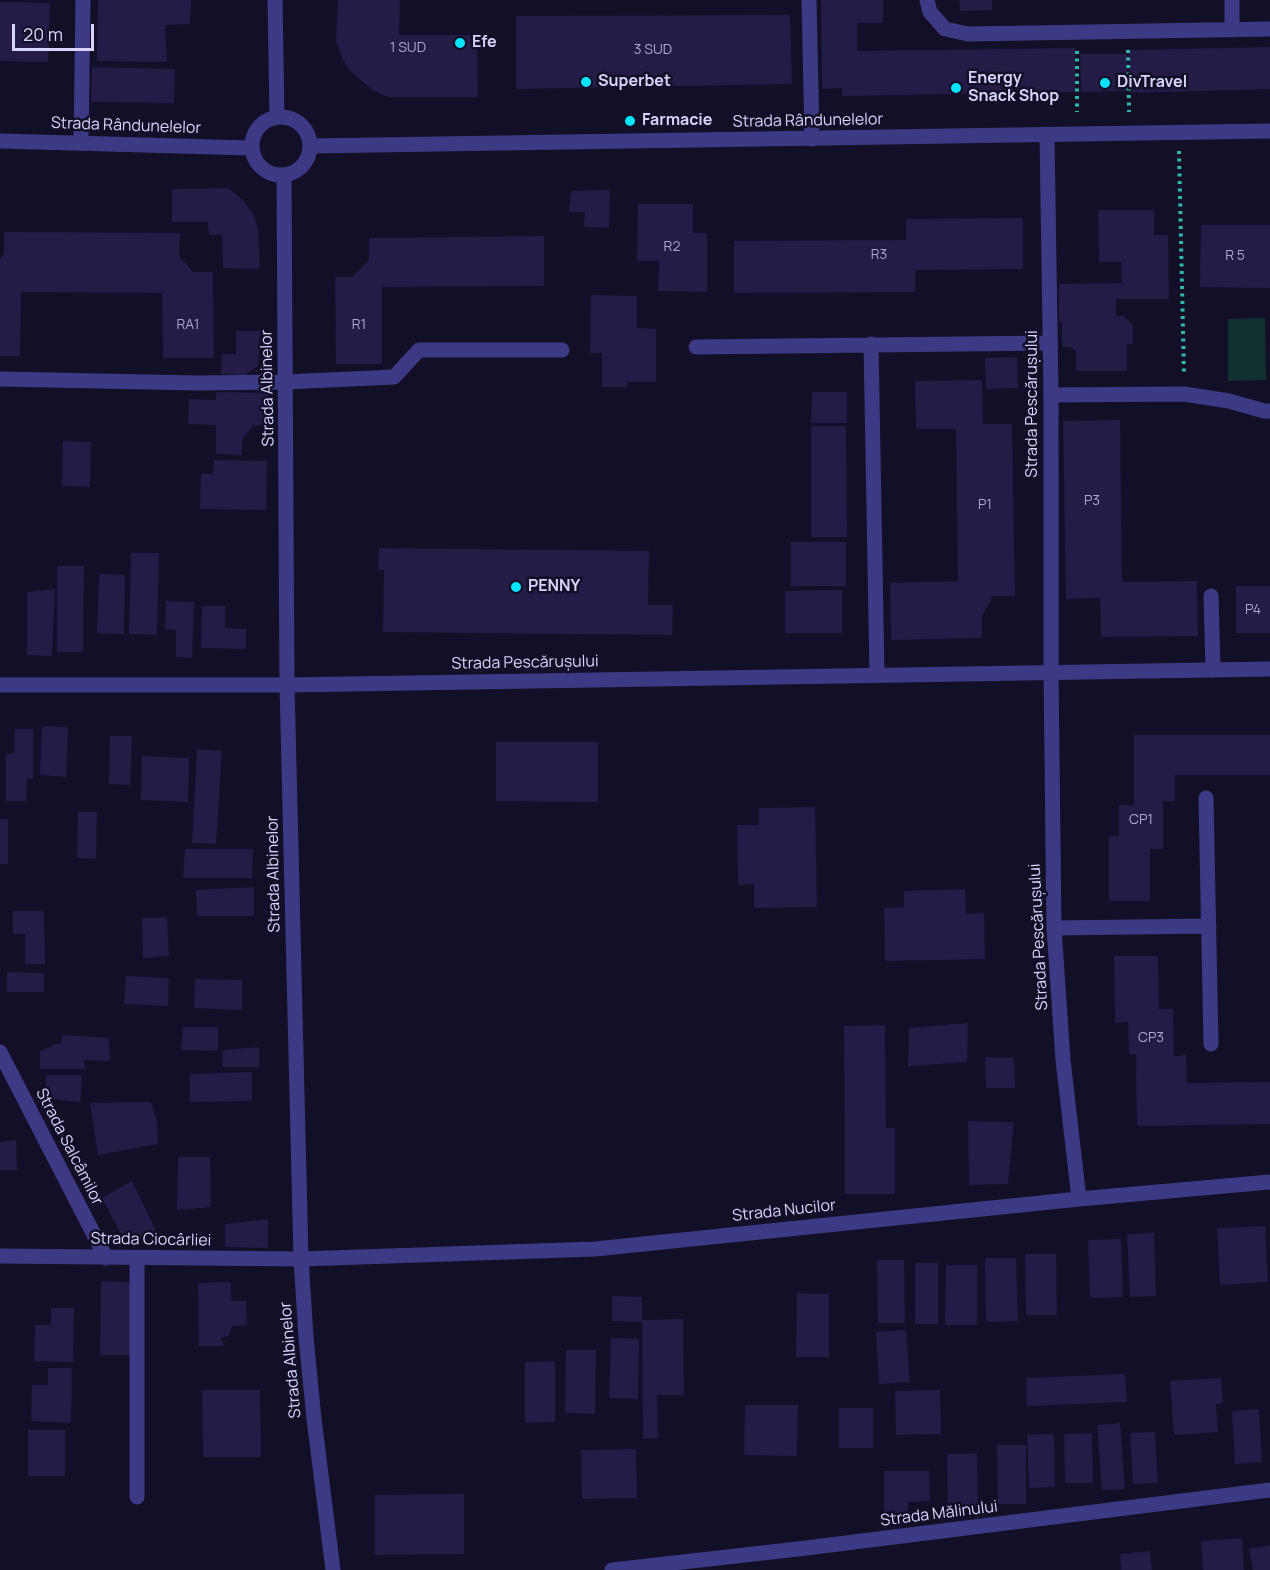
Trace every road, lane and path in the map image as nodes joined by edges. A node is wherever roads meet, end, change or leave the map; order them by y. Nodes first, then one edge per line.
1 (83, 0) edge
2 (275, 0) edge
3 (809, 0) edge
4 (927, 0) edge
5 (1232, 0) edge
6 (1270, 29) edge
7 (1232, 30) junction
8 (1076, 32) junction
9 (1127, 32) junction
10 (1129, 112) dead end
11 (1077, 113) dead end
12 (277, 117) junction
13 (1270, 131) edge
14 (1179, 133) junction
15 (1047, 135) junction
16 (812, 138) junction
17 (0, 141) edge
18 (81, 143) junction
19 (310, 146) junction
20 (251, 148) junction
21 (284, 175) junction
22 (1050, 343) junction
23 (871, 344) junction
24 (696, 346) dead end
25 (562, 350) dead end
26 (0, 380) edge
27 (286, 382) junction
28 (1184, 394) junction
29 (1051, 395) junction
30 (1270, 411) edge
31 (1211, 596) dead end
32 (1270, 669) edge
33 (1213, 670) junction
34 (1051, 673) junction
35 (877, 675) junction
36 (0, 685) edge
37 (288, 685) junction
38 (1206, 798) dead end
39 (1209, 926) junction
40 (1054, 928) junction
41 (1211, 1044) dead end
42 (0, 1052) edge
43 (1270, 1182) edge
44 (1079, 1199) junction
45 (0, 1256) edge
46 (106, 1258) junction
47 (137, 1258) junction
48 (301, 1259) junction
49 (1270, 1490) edge
50 (137, 1497) dead end
51 (333, 1570) edge
52 (612, 1570) edge

1 - 18 street
2 - 12 street
3 - 16 street
4 - 8 street
5 - 7 street
6 - 7 street
7 - 9 street
8 - 9 street
8 - 11 path
9 - 10 path
12 - 19 street
12 - 20 street
13 - 14 street, Strada Rândunelelor
14 - 15 street, Strada Rândunelelor
14 - 28 path
15 - 16 street, Strada Rândunelelor
15 - 22 street, Strada Pescărușului
16 - 19 street, Strada Rândunelelor
17 - 18 street, Strada Rândunelelor
18 - 20 street, Strada Rândunelelor
19 - 21 street
20 - 21 street
21 - 27 street, Strada Albinelor
22 - 23 street
22 - 29 street, Strada Pescărușului
23 - 24 street
23 - 35 street
25 - 27 street
26 - 27 street
27 - 37 street, Strada Albinelor
28 - 29 street
28 - 30 street
29 - 34 street, Strada Pescărușului
31 - 33 street
32 - 33 street, Strada Pescărușului
33 - 34 street, Strada Pescărușului
34 - 35 street, Strada Pescărușului
34 - 40 street, Strada Pescărușului
35 - 37 street, Strada Pescărușului
36 - 37 street, Strada Pescărușului
37 - 48 street, Strada Albinelor
38 - 39 street
39 - 40 street
39 - 41 street
40 - 44 street, Strada Pescărușului
42 - 46 street, Strada Salcâmilor
43 - 44 street, Strada Nucilor
44 - 48 street, Strada Nucilor
45 - 46 street, Strada Ciocârliei
46 - 47 street, Strada Ciocârliei
47 - 48 street, Strada Ciocârliei
47 - 50 street
48 - 51 street, Strada Albinelor
49 - 52 street, Strada Mălinului

